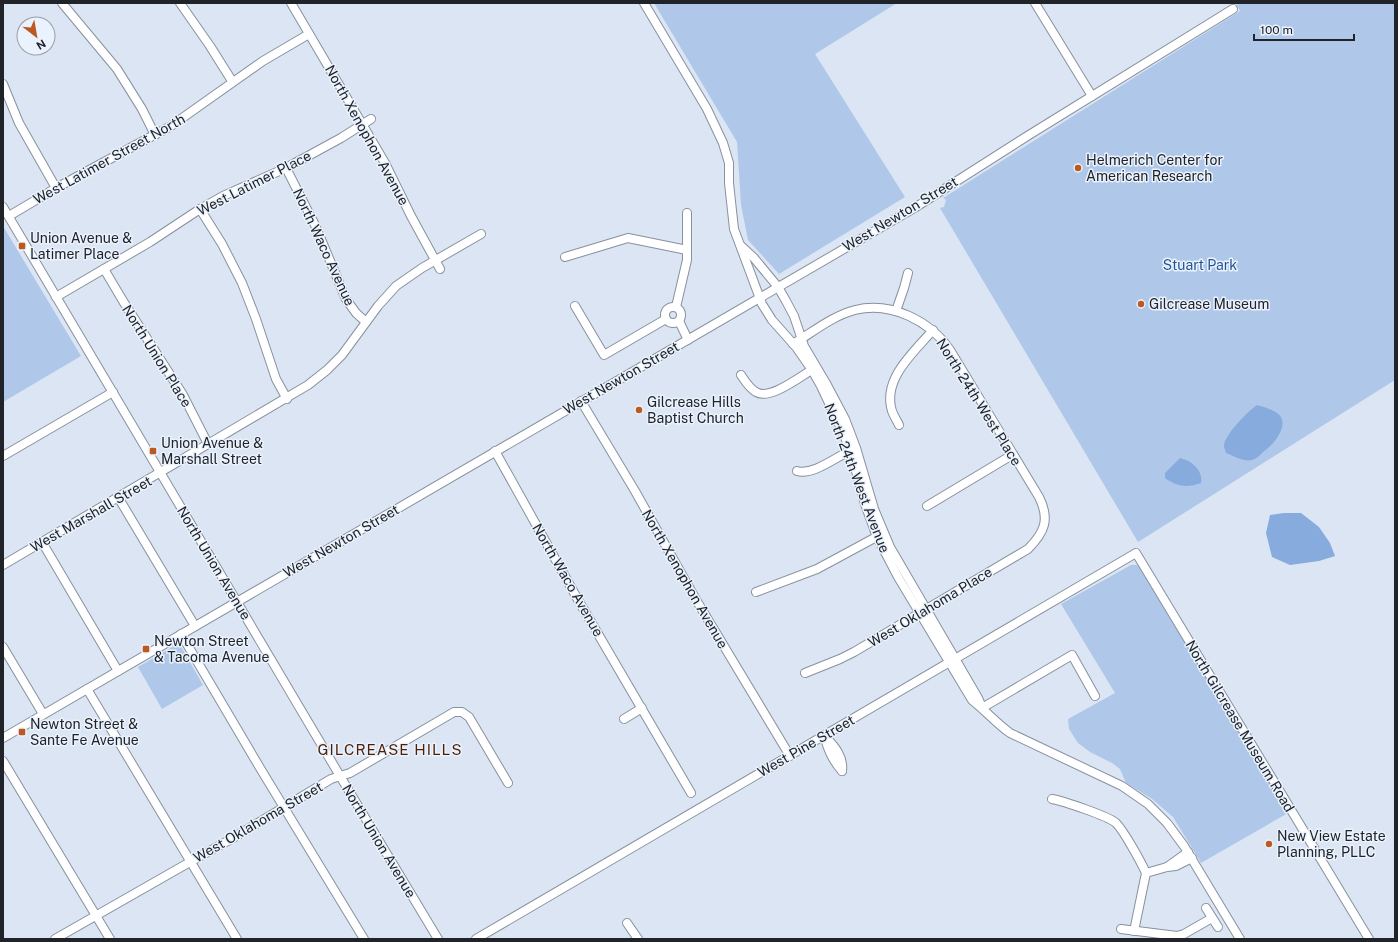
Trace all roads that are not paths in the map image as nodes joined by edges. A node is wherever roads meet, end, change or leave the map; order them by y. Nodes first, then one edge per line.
1 (62, 3) edge
2 (180, 3) edge
3 (291, 3) edge
4 (644, 3) edge
5 (1035, 3) edge
6 (1233, 9) dead end
7 (310, 34) junction
8 (232, 81) junction
9 (3, 84) edge
10 (1092, 96) junction
11 (371, 119) dead end
12 (363, 125) junction
13 (155, 135) junction
14 (286, 168) junction
15 (56, 188) junction
16 (3, 207) edge
17 (200, 209) junction
18 (687, 213) dead end
19 (9, 216) junction
20 (481, 234) dead end
21 (741, 245) junction
22 (687, 250) junction
23 (565, 257) dead end
24 (435, 260) junction
25 (104, 269) junction
26 (440, 269) dead end
27 (908, 273) dead end
28 (778, 287) junction
29 (56, 297) junction
30 (759, 298) junction
31 (575, 306) dead end
32 (676, 307) junction
33 (896, 311) junction
34 (666, 318) junction
35 (679, 321) junction
36 (366, 322) junction
37 (933, 330) junction
38 (801, 339) junction
39 (688, 340) junction
40 (793, 344) junction
41 (814, 368) junction
42 (741, 375) dead end
43 (113, 392) junction
44 (287, 399) junction
45 (581, 401) junction
46 (899, 425) dead end
47 (208, 444) junction
48 (853, 449) junction
49 (495, 451) junction
50 (1012, 455) junction
51 (3, 456) edge
52 (797, 471) dead end
53 (161, 473) junction
54 (118, 497) junction
55 (927, 506) dead end
56 (1044, 526) joint
57 (880, 535) junction
58 (42, 542) junction
59 (1136, 553) joint
60 (3, 565) edge
61 (756, 592) dead end
62 (236, 602) junction
63 (923, 611) junction
64 (195, 626) junction
65 (181, 634) junction
66 (3, 647) edge
67 (953, 661) junction
68 (118, 671) junction
69 (806, 673) dead end
70 (87, 689) junction
71 (1095, 696) dead end
72 (642, 708) junction
73 (982, 708) junction
74 (43, 714) junction
75 (624, 719) dead end
76 (3, 738) edge
77 (790, 756) junction
78 (3, 761) edge
79 (340, 776) junction
80 (508, 783) dead end
81 (691, 793) dead end
82 (1052, 799) dead end
83 (285, 807) junction
84 (1190, 855) junction
85 (190, 862) junction
86 (1146, 873) junction
87 (1206, 908) dead end
88 (96, 916) junction
89 (1212, 918) junction
90 (627, 923) dead end
91 (1218, 927) dead end
92 (1121, 929) dead end
93 (1134, 931) junction
94 (55, 939) edge
95 (110, 939) edge
96 (237, 939) edge
97 (364, 939) edge
98 (438, 939) edge
99 (476, 939) edge
100 (638, 939) edge
101 (1240, 939) edge
102 (1369, 939) edge

1 - 13 street
2 - 8 street
3 - 7 street, North Xenophon Avenue
4 - 21 street, North 24th West Avenue
5 - 10 street
6 - 10 street, West Newton Street
7 - 8 street, West Latimer Street North
7 - 12 street, North Xenophon Avenue
8 - 13 street, West Latimer Street North
9 - 15 street
10 - 28 street, West Newton Street
11 - 12 street, West Latimer Place
12 - 14 street, West Latimer Place
12 - 24 street, North Xenophon Avenue
13 - 15 street, West Latimer Street North
14 - 17 street, West Latimer Place
14 - 36 street, North Waco Avenue
15 - 19 street, West Latimer Street North
16 - 19 street, North Union Avenue
17 - 25 street, West Latimer Place
17 - 44 street
18 - 22 street
19 - 29 street, North Union Avenue
20 - 24 street, West Marshall Street
21 - 28 street, North 24th West Avenue
21 - 30 street, North 24th West Avenue
22 - 23 street
22 - 32 street
24 - 26 street, North Xenophon Avenue
24 - 36 street, West Marshall Street
25 - 29 street, West Latimer Place
25 - 47 street, North Union Place
27 - 33 street
28 - 30 street, West Newton Street
28 - 38 street, North 24th West Avenue
29 - 43 street, North Union Avenue
30 - 39 street, West Newton Street
30 - 40 street, North 24th West Avenue
31 - 34 street
32 - 34 street
32 - 35 street
33 - 37 street, North 24th West Place
33 - 38 street, North 24th West Place
34 - 35 street
35 - 39 street
36 - 44 street, West Marshall Street
37 - 46 street
37 - 50 street, North 24th West Place
38 - 40 street, North 24th West Place
38 - 41 street, North 24th West Avenue
39 - 45 street, West Newton Street
40 - 41 street, North 24th West Avenue
41 - 42 street
41 - 48 street, North 24th West Avenue
43 - 51 street
43 - 53 street, North Union Avenue
44 - 47 street, West Marshall Street
45 - 49 street, West Newton Street
45 - 77 street, North Xenophon Avenue
47 - 53 street, West Marshall Street
48 - 52 street
48 - 57 street, North 24th West Avenue
49 - 62 street, West Newton Street
49 - 72 street, North Waco Avenue
50 - 55 street
50 - 56 street, North 24th West Place
53 - 54 street, West Marshall Street
53 - 62 street, North Union Avenue
54 - 58 street, West Marshall Street
54 - 64 street
56 - 63 street, West Oklahoma Place
57 - 61 street
57 - 63 street, North 24th West Avenue
58 - 60 street, West Marshall Street
58 - 68 street
59 - 67 street, West Pine Street
59 - 102 street, North Gilcrease Museum Road
62 - 64 street, West Newton Street
62 - 79 street, North Union Avenue
63 - 67 street, North 24th West Avenue
63 - 69 street, West Oklahoma Place
64 - 65 street, West Newton Street
65 - 68 street, West Newton Street
65 - 83 street
66 - 74 street
67 - 73 street, North 24th West Avenue
67 - 77 street, West Pine Street
68 - 70 street, West Newton Street
70 - 74 street, West Newton Street
70 - 85 street
71 - 73 street
72 - 75 street
72 - 81 street, North Waco Avenue
73 - 84 street, North 24th West Avenue
74 - 76 street, West Newton Street
77 - 99 street, West Pine Street
78 - 88 street
79 - 80 street, West Oklahoma Street
79 - 83 street, West Oklahoma Street
79 - 98 street, North Union Avenue
82 - 86 street
83 - 85 street, West Oklahoma Street
83 - 97 street
84 - 86 street
84 - 101 street, North 24th West Avenue
85 - 88 street, West Oklahoma Street
85 - 96 street
86 - 93 street
87 - 89 street
88 - 94 street, West Oklahoma Street
88 - 95 street
89 - 91 street
89 - 93 street
90 - 100 street
92 - 93 street

